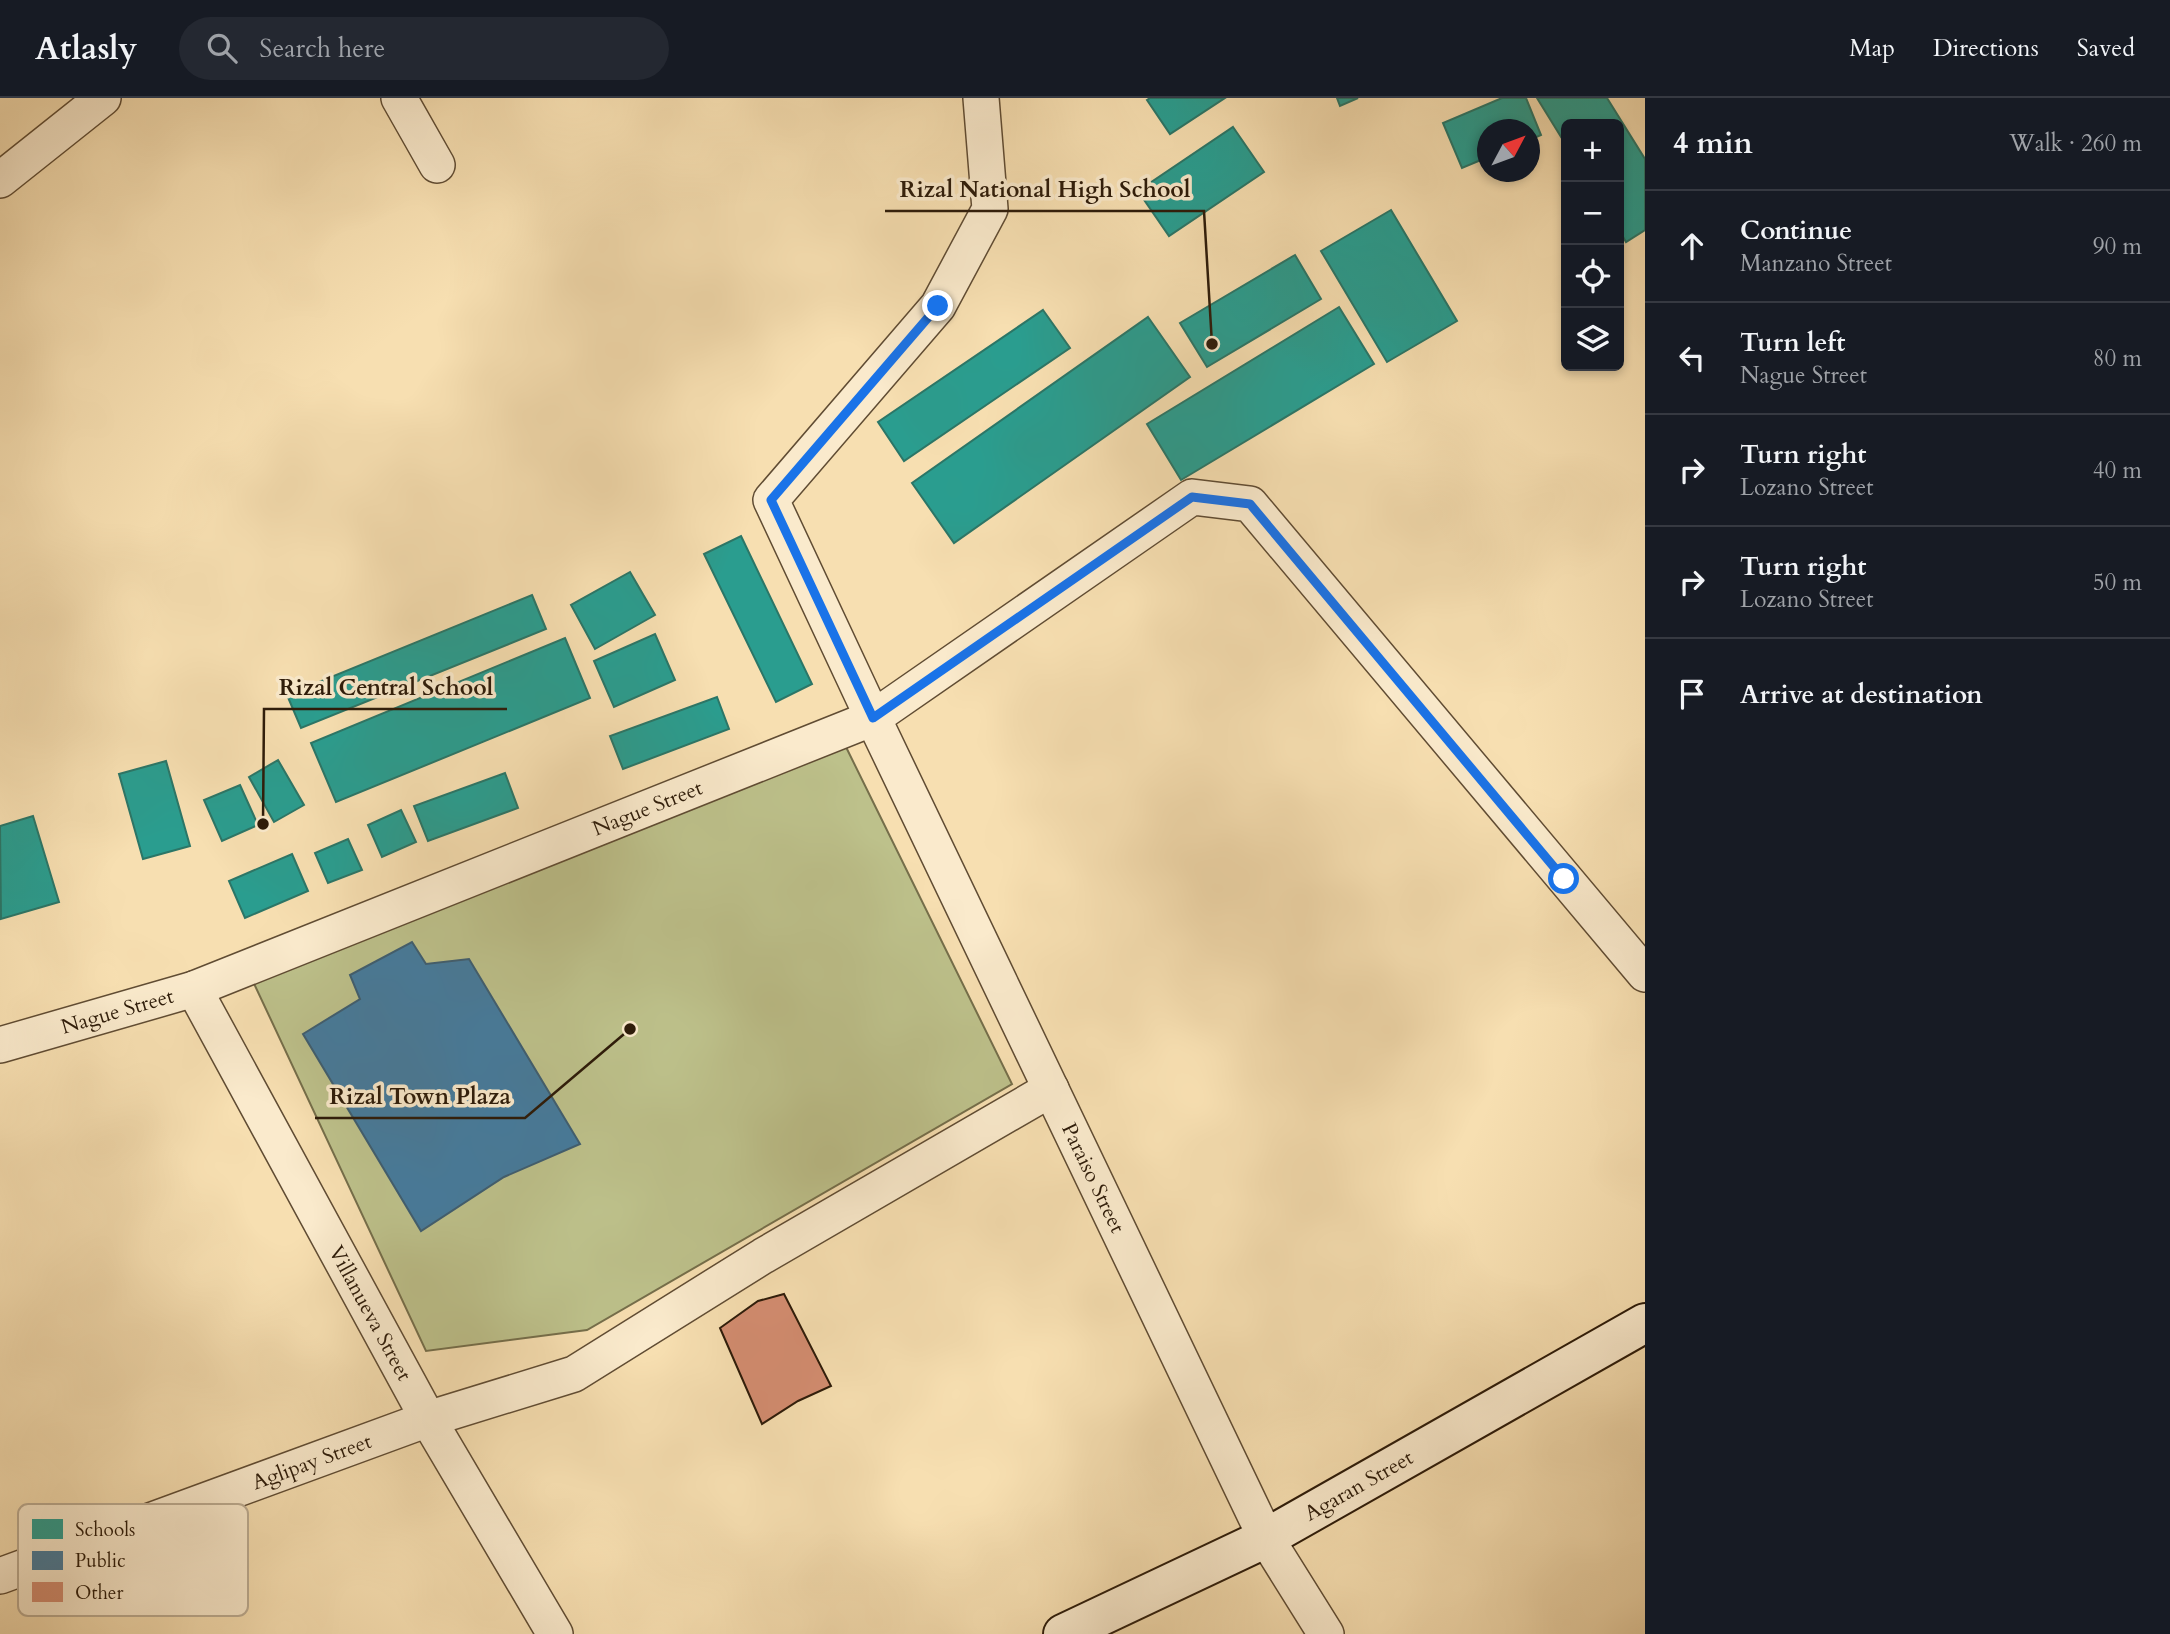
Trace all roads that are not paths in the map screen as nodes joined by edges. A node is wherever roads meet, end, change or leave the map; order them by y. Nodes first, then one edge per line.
1 (103, 98) edge
2 (399, 98) edge
3 (981, 98) edge
4 (437, 165) dead end
5 (0, 180) edge
6 (873, 718) junction
7 (1645, 974) edge
8 (194, 989) junction
9 (0, 1045) edge
10 (1051, 1089) junction
11 (1645, 1323) edge
12 (428, 1419) junction
13 (196, 1504) edge
14 (1266, 1538) junction
15 (18, 1569) edge
16 (0, 1576) edge
17 (555, 1634) edge
18 (1063, 1634) edge
19 (1325, 1634) edge

1 - 5 street
2 - 4 street
3 - 6 street, Paraiso Street
6 - 7 street, Nague Street
6 - 8 street, Nague Street
6 - 10 street, Paraiso Street
8 - 9 street, Nague Street
8 - 12 street, Villanueva Street
10 - 12 street, Aglipay Street
10 - 14 street, Paraiso Street
11 - 14 main road, Agaran Street
12 - 13 street, Aglipay Street
12 - 17 street, Villanueva Street
14 - 18 main road, Agaran Street
14 - 19 street, Paraiso Street
15 - 16 street, Aglipay Street

